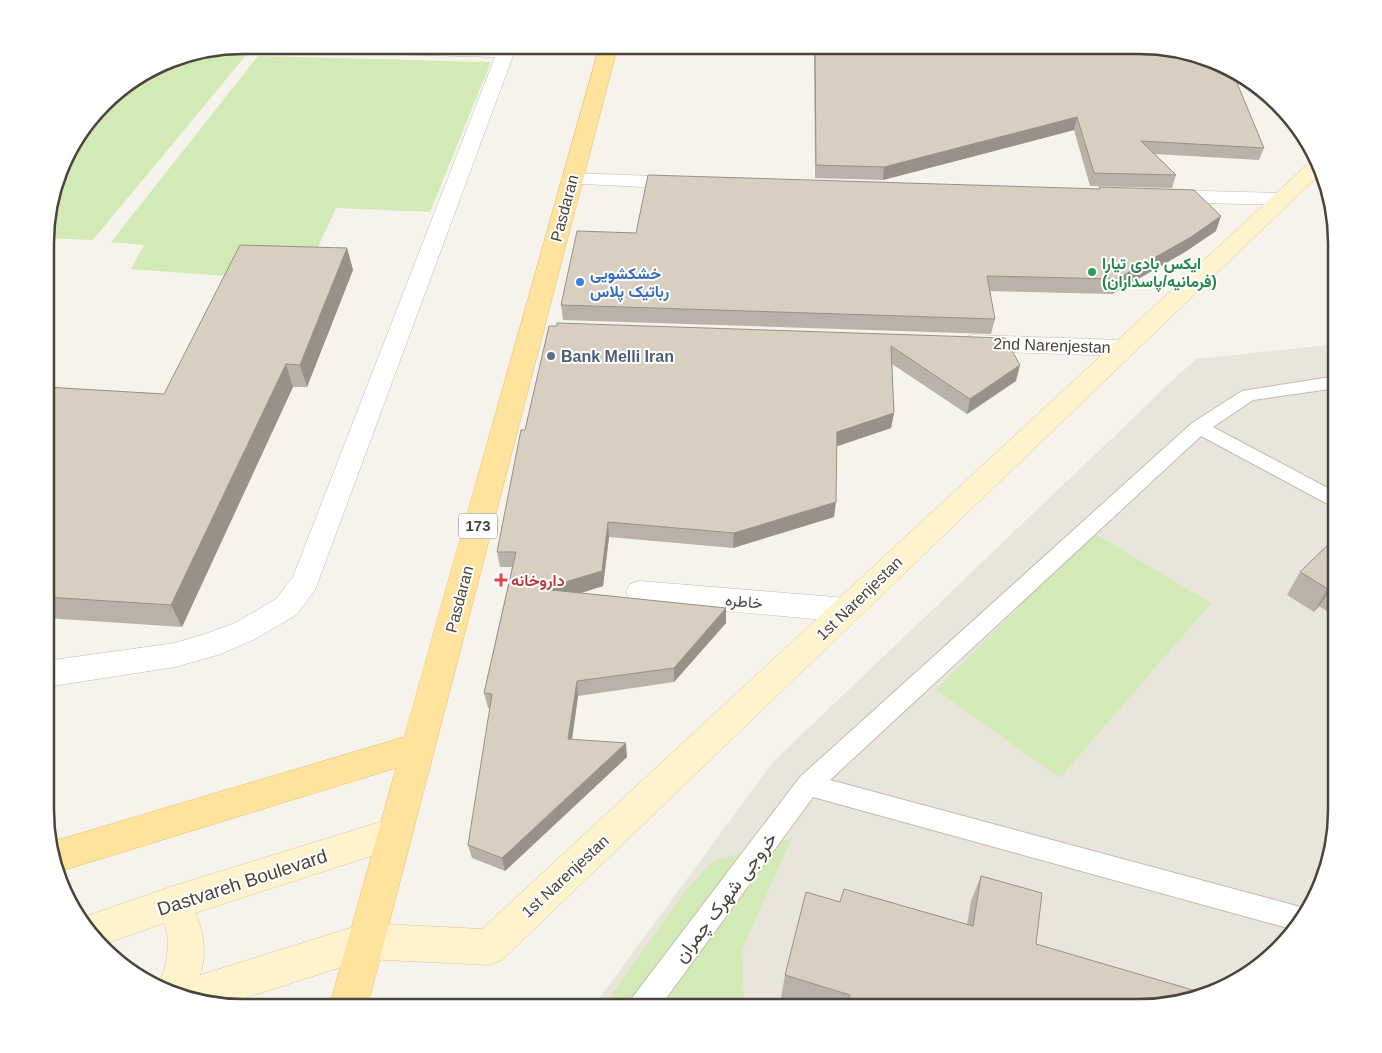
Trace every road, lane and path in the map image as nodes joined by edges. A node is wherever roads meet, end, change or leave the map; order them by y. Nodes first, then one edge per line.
1 (504, 54) edge
2 (606, 54) edge
3 (1314, 169) edge
4 (571, 180) junction
5 (699, 183) edge
6 (1143, 195) edge
7 (1282, 199) junction
8 (946, 342) edge
9 (1122, 348) junction
10 (1328, 383) edge
11 (1199, 427) junction
12 (1328, 497) edge
13 (640, 592) dead end
14 (847, 610) junction
15 (54, 673) edge
16 (418, 747) junction
17 (808, 785) junction
18 (393, 834) junction
19 (59, 855) edge
20 (173, 904) junction
21 (1294, 917) edge
22 (97, 930) edge
23 (366, 941) junction
24 (177, 987) edge
25 (199, 994) edge
26 (350, 999) edge
27 (649, 999) edge

1 - 15 street
2 - 4 main road, Pasdaran / 173
3 - 7 main road, 1st Narenjestan
4 - 5 street
4 - 16 main road, Pasdaran / 173
6 - 7 street
7 - 9 main road, 1st Narenjestan
8 - 9 street, 2nd Narenjestan
9 - 14 main road, 1st Narenjestan
10 - 11 lane, خروجی شهرک چمران
11 - 12 lane
11 - 17 lane, خروجی شهرک چمران
13 - 14 street, خاطره
14 - 23 main road, 1st Narenjestan
16 - 18 main road, Pasdaran / 173
16 - 19 main road
17 - 21 lane
17 - 27 lane, خروجی شهرک چمران
18 - 20 main road, Dastvareh Boulevard
18 - 23 main road, Pasdaran / 173
20 - 22 main road, Dastvareh Boulevard
20 - 24 main road
23 - 25 main road
23 - 26 main road, Pasdaran / 173

